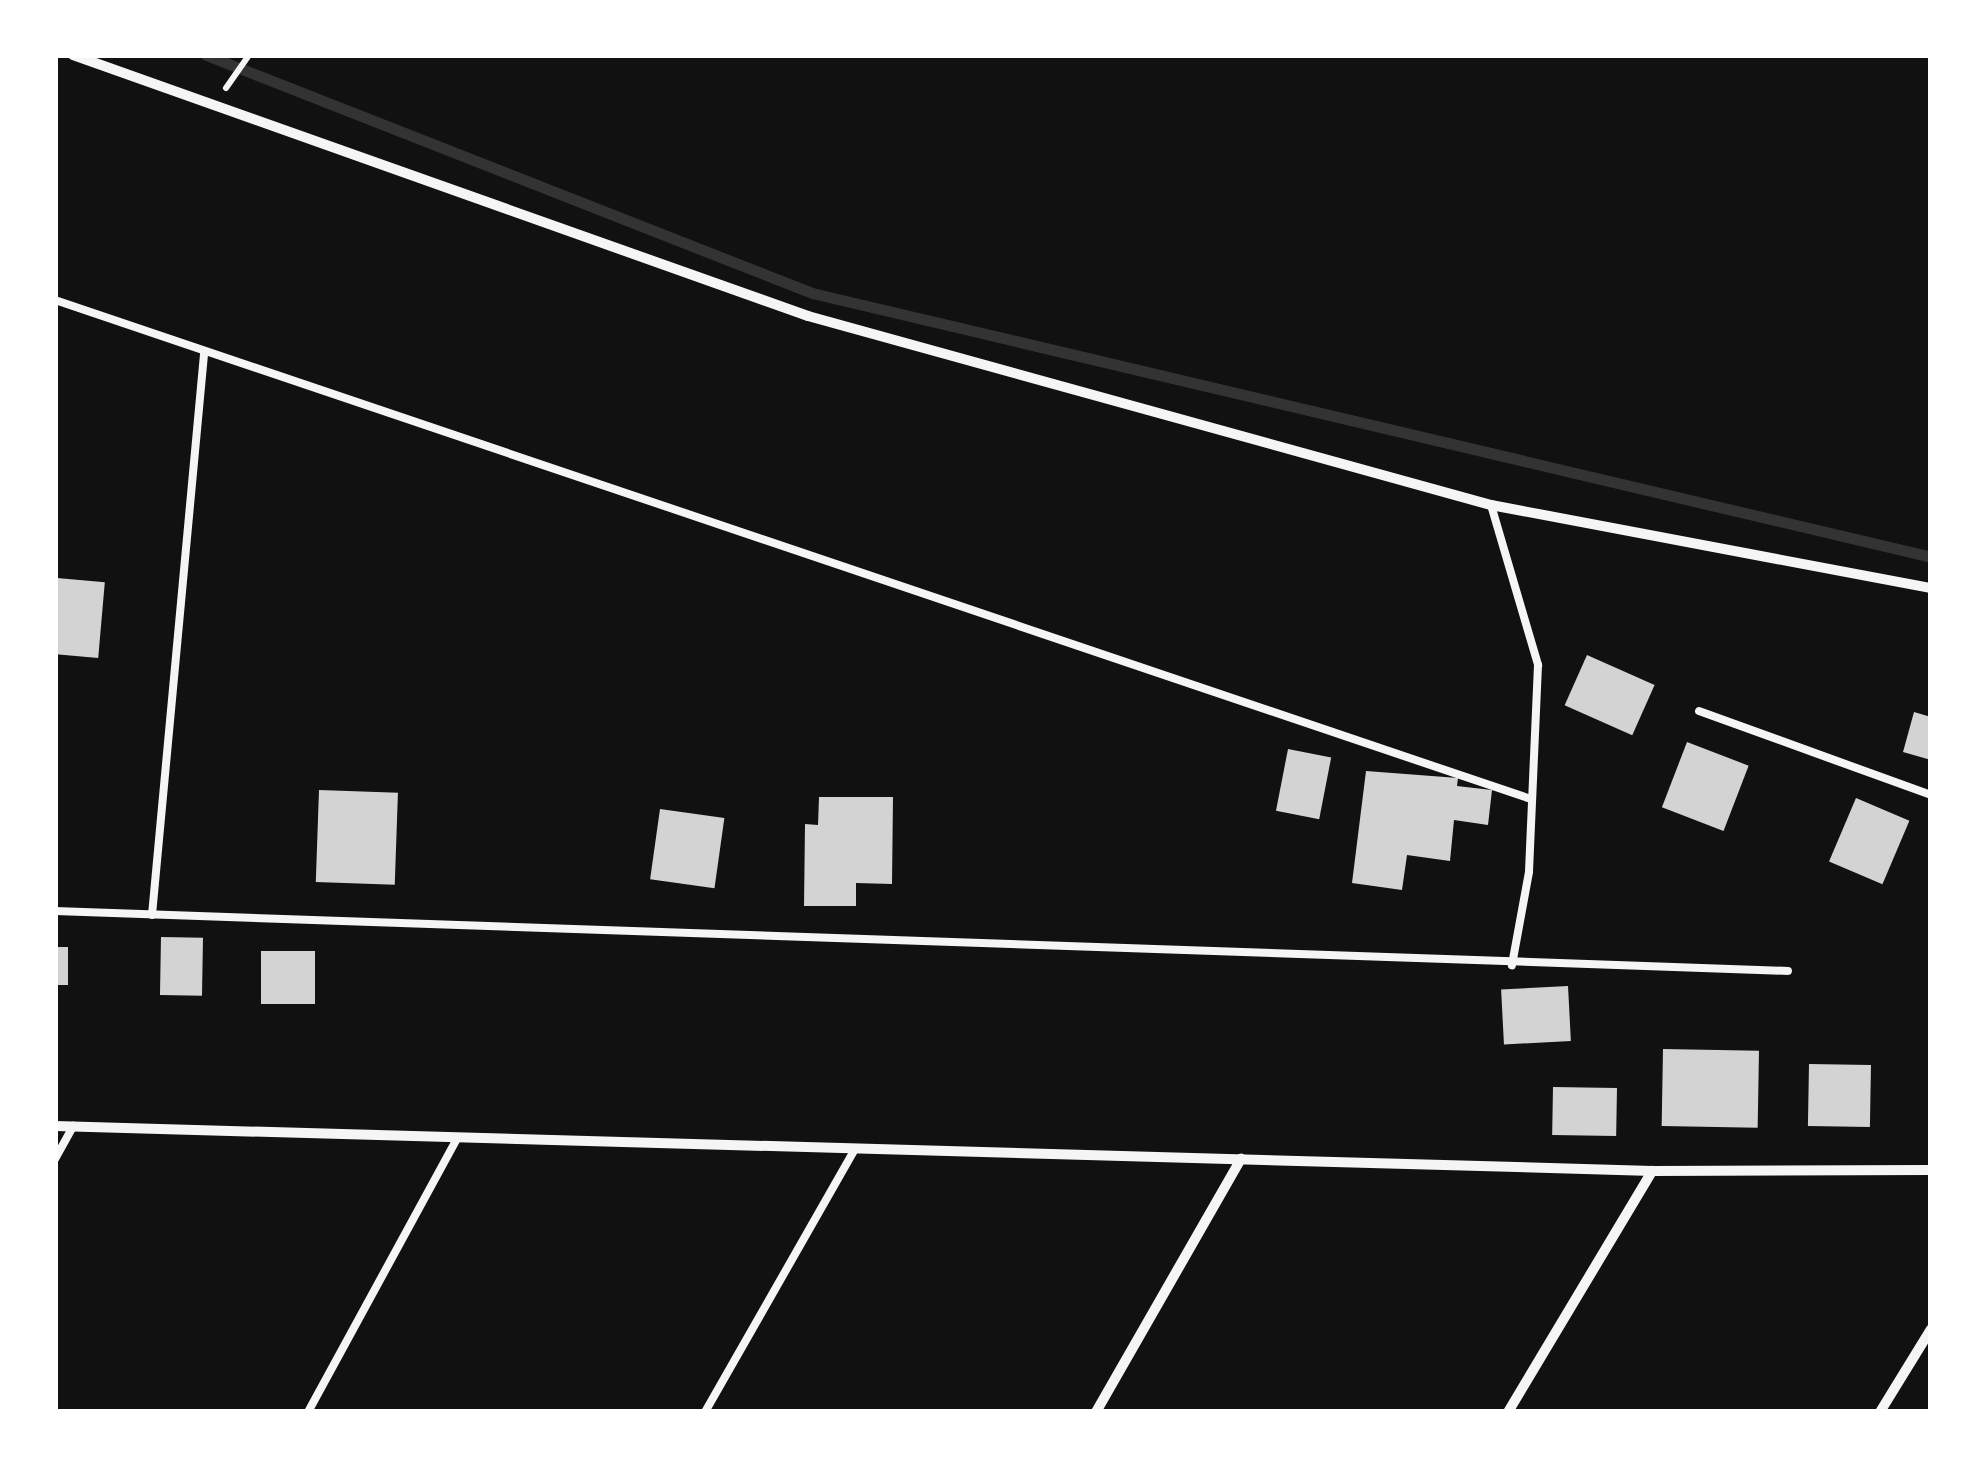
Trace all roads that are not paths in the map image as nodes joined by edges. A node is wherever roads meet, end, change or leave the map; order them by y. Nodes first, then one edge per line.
1 (73, 55) edge
2 (55, 300) edge
3 (204, 354) junction
4 (1491, 505) junction
5 (1931, 588) edge
6 (1698, 711) dead end
7 (1931, 795) edge
8 (1531, 799) junction
9 (55, 911) edge
10 (152, 915) junction
11 (1512, 965) junction
12 (1788, 971) dead end
13 (55, 1126) edge
14 (74, 1126) junction
15 (458, 1138) junction
16 (855, 1149) junction
17 (55, 1159) edge
18 (1241, 1159) junction
19 (1652, 1170) junction
20 (1931, 1170) edge
21 (1931, 1329) edge
22 (308, 1412) edge
23 (705, 1412) edge
24 (1096, 1412) edge
25 (1508, 1412) edge
26 (1880, 1412) edge

1 - 4 street
2 - 3 lane
3 - 8 lane
3 - 10 lane
4 - 5 street
4 - 8 lane
6 - 7 lane
8 - 11 lane
9 - 10 lane
10 - 11 lane
11 - 12 lane
13 - 14 street
14 - 15 street
14 - 17 lane
15 - 16 street
15 - 22 lane
16 - 18 street
16 - 23 lane
18 - 19 street
18 - 24 street
19 - 20 street
19 - 25 street
21 - 26 street

